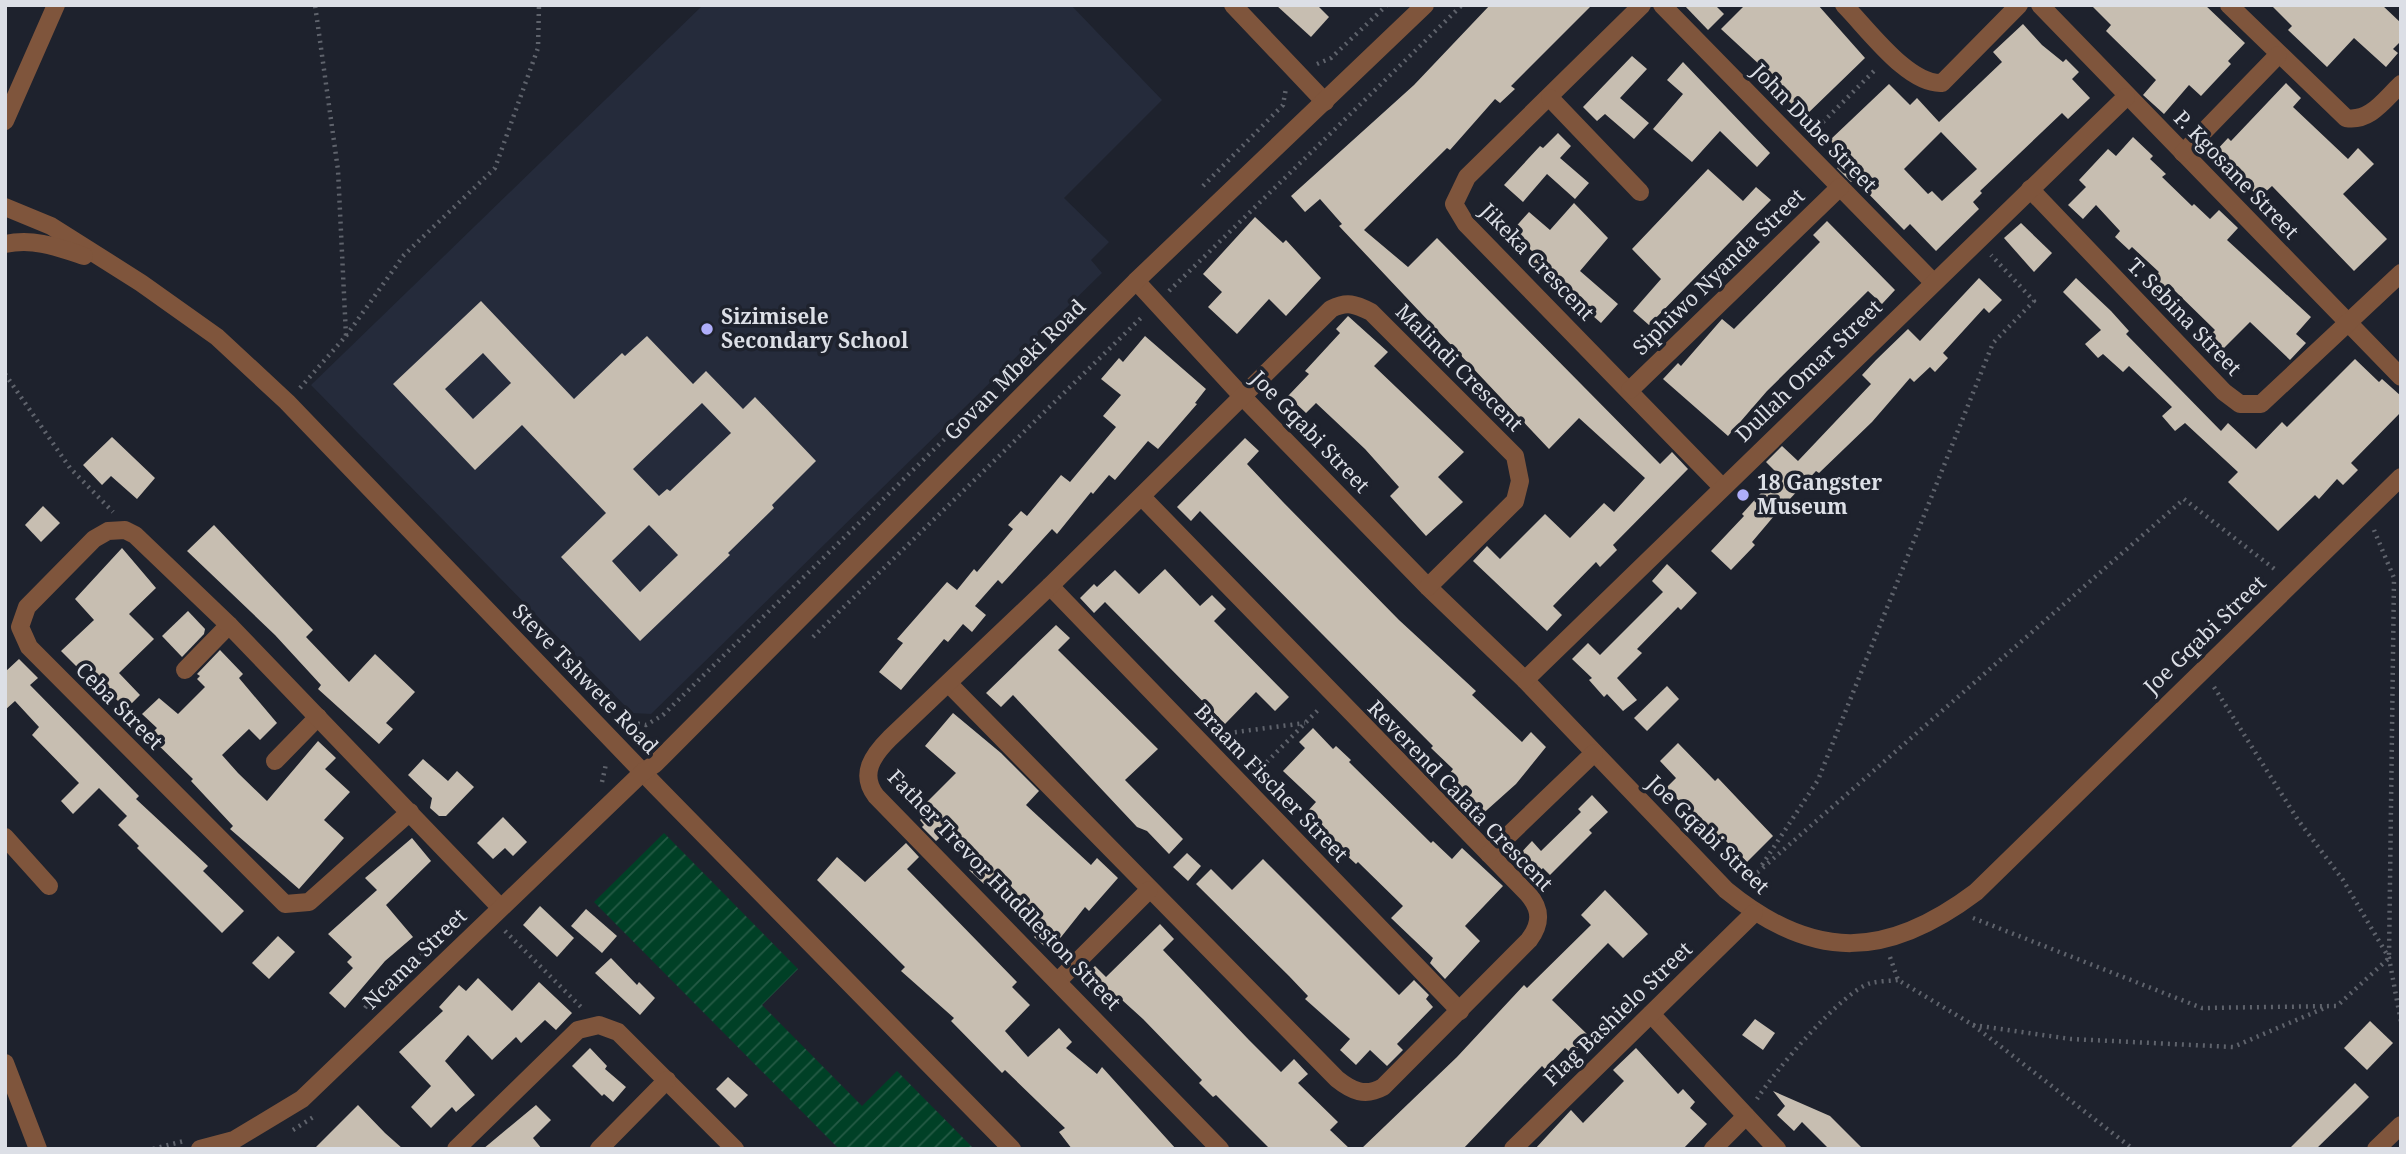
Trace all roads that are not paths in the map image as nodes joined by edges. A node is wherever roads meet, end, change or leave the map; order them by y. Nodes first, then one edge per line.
1 (56, 5) edge
2 (1233, 5) edge
3 (1425, 5) edge
4 (1642, 5) edge
5 (1662, 5) edge
6 (1844, 5) edge
7 (2019, 5) edge
8 (2040, 5) edge
9 (2229, 5) edge
10 (2278, 55) junction
11 (2401, 85) edge
12 (2126, 97) junction
13 (1550, 98) junction
14 (1325, 102) junction
15 (5, 121) edge
16 (2183, 153) junction
17 (1840, 187) junction
18 (2029, 189) junction
19 (1640, 192) dead end
20 (5, 207) edge
21 (5, 244) edge
22 (107, 264) junction
23 (2401, 273) edge
24 (1136, 281) junction
25 (1933, 282) junction
26 (2348, 324) junction
27 (2401, 377) edge
28 (1630, 390) junction
29 (1241, 396) junction
30 (2401, 477) edge
31 (1722, 487) junction
32 (1142, 497) junction
33 (1050, 586) junction
34 (1428, 587) junction
35 (229, 625) junction
36 (186, 670) dead end
37 (1525, 680) junction
38 (949, 684) junction
39 (318, 717) junction
40 (1594, 753) junction
41 (275, 761) dead end
42 (643, 772) junction
43 (410, 812) junction
44 (5, 837) edge
45 (1489, 854) junction
46 (49, 886) dead end
47 (1149, 890) junction
48 (496, 912) junction
49 (1754, 913) junction
50 (1059, 980) junction
51 (1460, 1012) junction
52 (1651, 1014) junction
53 (5, 1063) edge
54 (667, 1080) junction
55 (1746, 1116) junction
56 (2401, 1125) edge
57 (193, 1144) edge
58 (38, 1149) edge
59 (456, 1149) edge
60 (599, 1149) edge
61 (735, 1149) edge
62 (1012, 1149) edge
63 (1220, 1149) edge
64 (1513, 1149) edge
65 (1713, 1149) edge
66 (1777, 1149) edge
67 (2376, 1149) edge

1 - 15 street
2 - 14 street
3 - 14 street, Govan Mbeki Road
4 - 13 street, Jikeka Crescent
5 - 17 street, John Dube Street
6 - 7 street
8 - 12 street, P. Kgosane Street
9 - 10 street
10 - 11 street
10 - 16 street
12 - 16 street, P. Kgosane Street
12 - 18 street, Dullah Omar Street
13 - 19 street
13 - 28 street, Jikeka Crescent
14 - 24 street, Govan Mbeki Road
16 - 26 street, P. Kgosane Street
17 - 25 street, John Dube Street
17 - 28 street, Siphiwo Nyanda Street
18 - 25 street, Dullah Omar Street
18 - 26 street, T. Sebina Street
20 - 22 street, Steve Tshwete Road
21 - 22 street, Steve Tshwete Road
22 - 42 street, Steve Tshwete Road
23 - 26 street, T. Sebina Street
24 - 29 street, Joe Gqabi Street
24 - 42 street, Govan Mbeki Road
25 - 31 street, Dullah Omar Street
26 - 27 street, P. Kgosane Street
28 - 31 street, Jikeka Crescent
29 - 32 street, Father Trevor Huddleston Street
29 - 34 street, Joe Gqabi Street
29 - 34 street, Malindi Crescent
30 - 49 street, Joe Gqabi Street
31 - 37 street, Dullah Omar Street
32 - 33 street, Father Trevor Huddleston Street
32 - 45 street, Reverend Calata Crescent
33 - 38 street, Father Trevor Huddleston Street
33 - 51 street, Braam Fischer Street
34 - 37 street, Joe Gqabi Street
35 - 36 street
35 - 39 street
35 - 43 street, Ceba Street
37 - 40 street, Joe Gqabi Street
38 - 47 street, Reverend Calata Crescent
38 - 50 street, Father Trevor Huddleston Street
39 - 41 street
39 - 43 street
40 - 45 street
40 - 49 street, Joe Gqabi Street
42 - 48 street, Ncama Street
42 - 62 street, Steve Tshwete Road
43 - 48 street
44 - 46 street
45 - 51 street, Reverend Calata Crescent
47 - 50 street
47 - 51 street, Reverend Calata Crescent
48 - 57 street, Ncama Street
49 - 52 street, Flag Bashielo Street
50 - 63 street, Father Trevor Huddleston Street
52 - 55 street
52 - 64 street, Flag Bashielo Street
53 - 58 street
54 - 59 street
54 - 60 street
54 - 61 street
55 - 65 street
55 - 66 street
56 - 67 street

